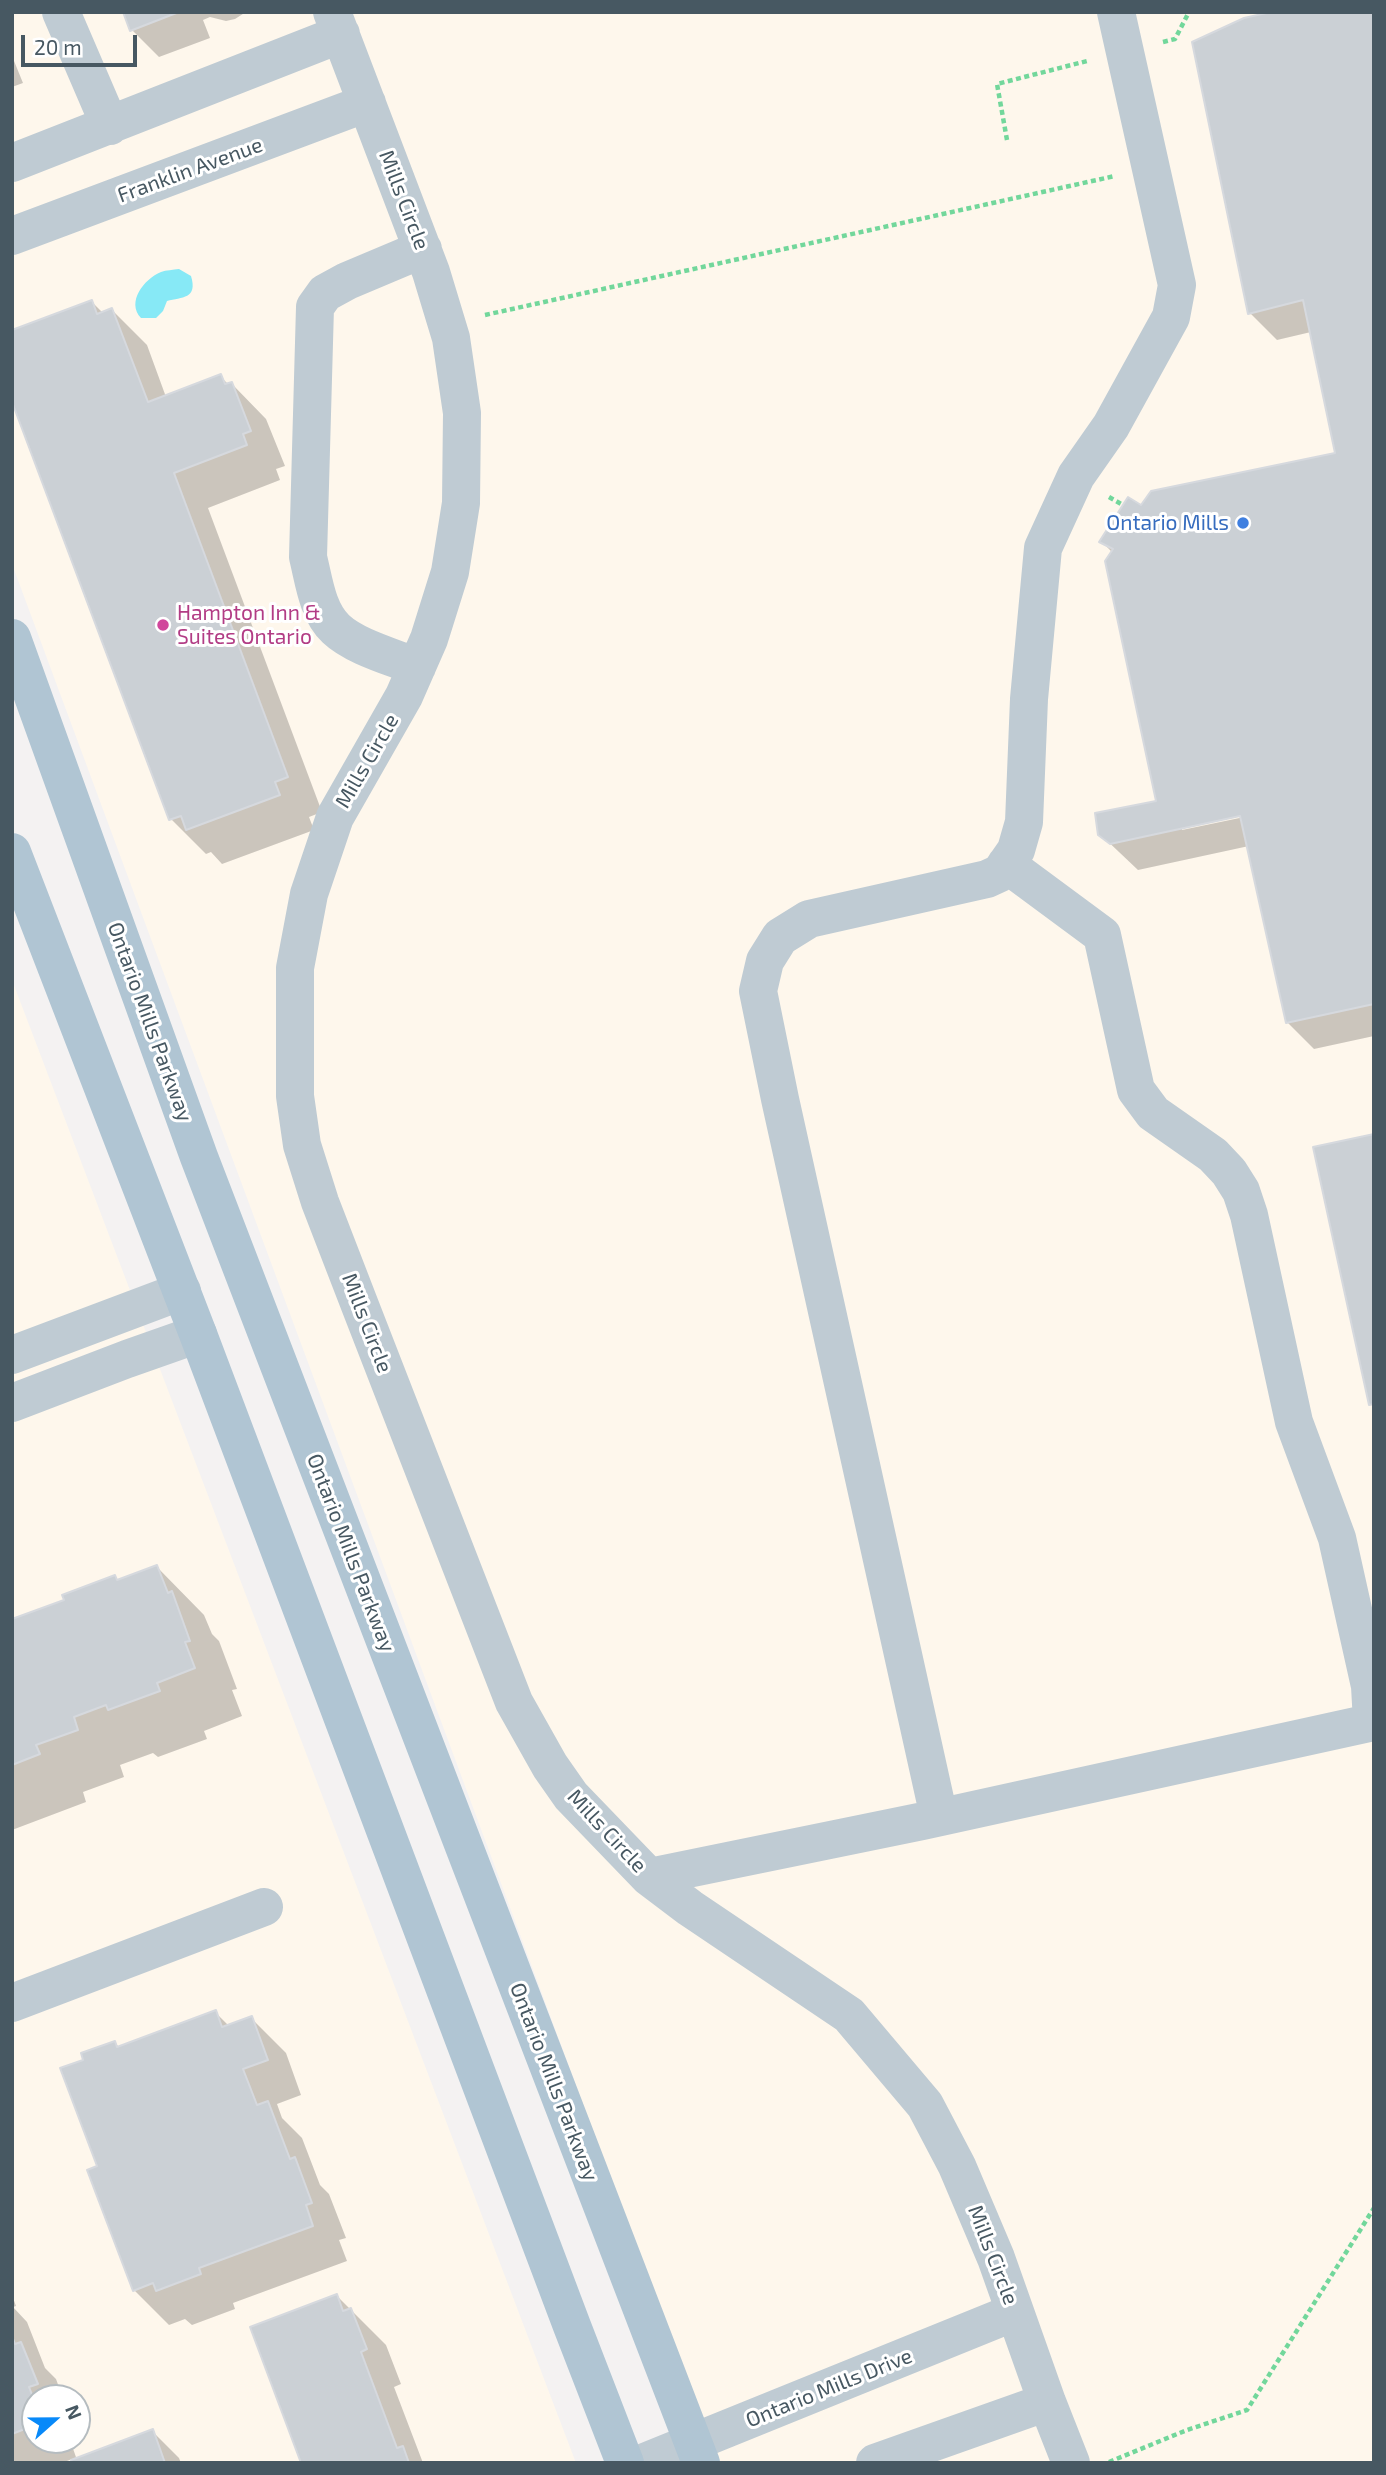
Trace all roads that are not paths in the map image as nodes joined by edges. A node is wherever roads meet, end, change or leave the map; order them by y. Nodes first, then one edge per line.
1 (61, 12) edge
2 (1116, 12) edge
3 (337, 23) edge
4 (368, 103) junction
5 (110, 126) junction
6 (12, 163) edge
7 (12, 236) edge
8 (423, 249) junction
9 (12, 638) edge
10 (417, 667) junction
11 (12, 852) edge
12 (1006, 864) junction
13 (182, 1291) junction
14 (198, 1334) junction
15 (12, 1355) edge
16 (12, 1403) edge
17 (1373, 1722) edge
18 (939, 1817) junction
19 (649, 1877) junction
20 (264, 1907) dead end
21 (12, 2003) edge
22 (1015, 2312) junction
23 (1047, 2402) junction
24 (697, 2453) edge
25 (625, 2463) edge
26 (642, 2463) edge
27 (875, 2463) edge
28 (1072, 2463) edge

1 - 5 street
2 - 12 street
3 - 4 street, Mills Circle
3 - 5 street
4 - 7 street, Franklin Avenue
4 - 8 street, Mills Circle
5 - 6 street
8 - 10 street, Mills Circle
8 - 10 street
9 - 24 main road, Ontario Mills Parkway
10 - 19 street, Mills Circle
11 - 13 main road
12 - 17 street
12 - 18 street
13 - 14 main road
13 - 15 street
14 - 16 street
14 - 25 main road
17 - 18 street
18 - 19 street
19 - 22 street, Mills Circle
20 - 21 street
22 - 23 street, Mills Circle
22 - 24 street, Ontario Mills Drive
23 - 27 street
23 - 28 street, Mills Circle
24 - 26 street, Ontario Mills Drive

